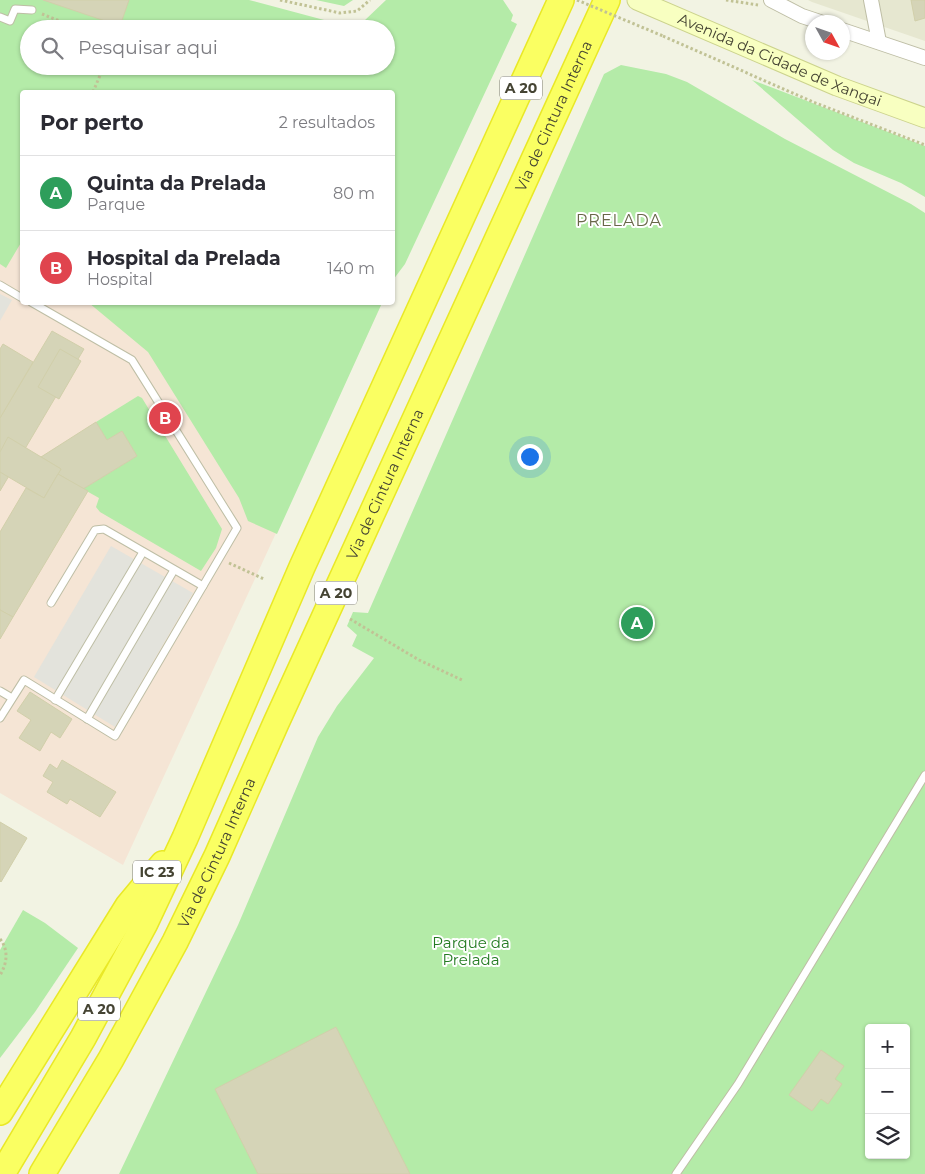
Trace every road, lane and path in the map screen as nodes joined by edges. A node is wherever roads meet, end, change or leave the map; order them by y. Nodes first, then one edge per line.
1 (280, 0) edge
2 (370, 0) edge
3 (561, 0) edge
4 (577, 0) edge
5 (607, 0) edge
6 (637, 0) edge
7 (726, 0) edge
8 (872, 0) edge
9 (765, 2) edge
10 (32, 10) joint
11 (0, 17) edge
12 (805, 17) edge
13 (57, 20) edge
14 (850, 33) edge
15 (879, 42) junction
16 (925, 58) edge
17 (100, 75) edge
18 (94, 90) edge
19 (925, 118) edge
20 (925, 145) edge
21 (0, 285) edge
22 (20, 297) edge
23 (36, 305) edge
24 (143, 552) junction
25 (219, 558) junction
26 (174, 570) junction
27 (264, 579) dead end
28 (203, 586) junction
29 (51, 603) dead end
30 (350, 620) dead end
31 (462, 680) dead end
32 (0, 691) edge
33 (12, 698) junction
34 (55, 700) junction
35 (0, 718) edge
36 (87, 719) junction
37 (925, 775) edge
38 (185, 838) junction
39 (0, 939) edge
40 (0, 975) edge
41 (0, 1112) edge
42 (2, 1174) edge
43 (42, 1174) edge
44 (676, 1174) edge

1 - 2 path
3 - 38 highway, A 20
4 - 20 path, bridge
5 - 43 highway, Via de Cintura Interna / A 20
6 - 19 main road, Avenida da Cidade de Xangai
7 - 9 path
8 - 15 street
9 - 12 street
10 - 11 lane
10 - 13 path
14 - 15 street
15 - 16 street
17 - 18 path
21 - 22 lane
23 - 25 lane
24 - 26 lane
24 - 29 lane
24 - 34 lane
25 - 27 path
25 - 28 lane
26 - 28 lane
26 - 36 lane
28 - 36 lane
30 - 31 path
32 - 33 lane
33 - 34 lane
33 - 35 lane
34 - 36 lane
37 - 44 lane
38 - 41 highway, IC 23
38 - 42 highway, A 20
39 - 40 path

